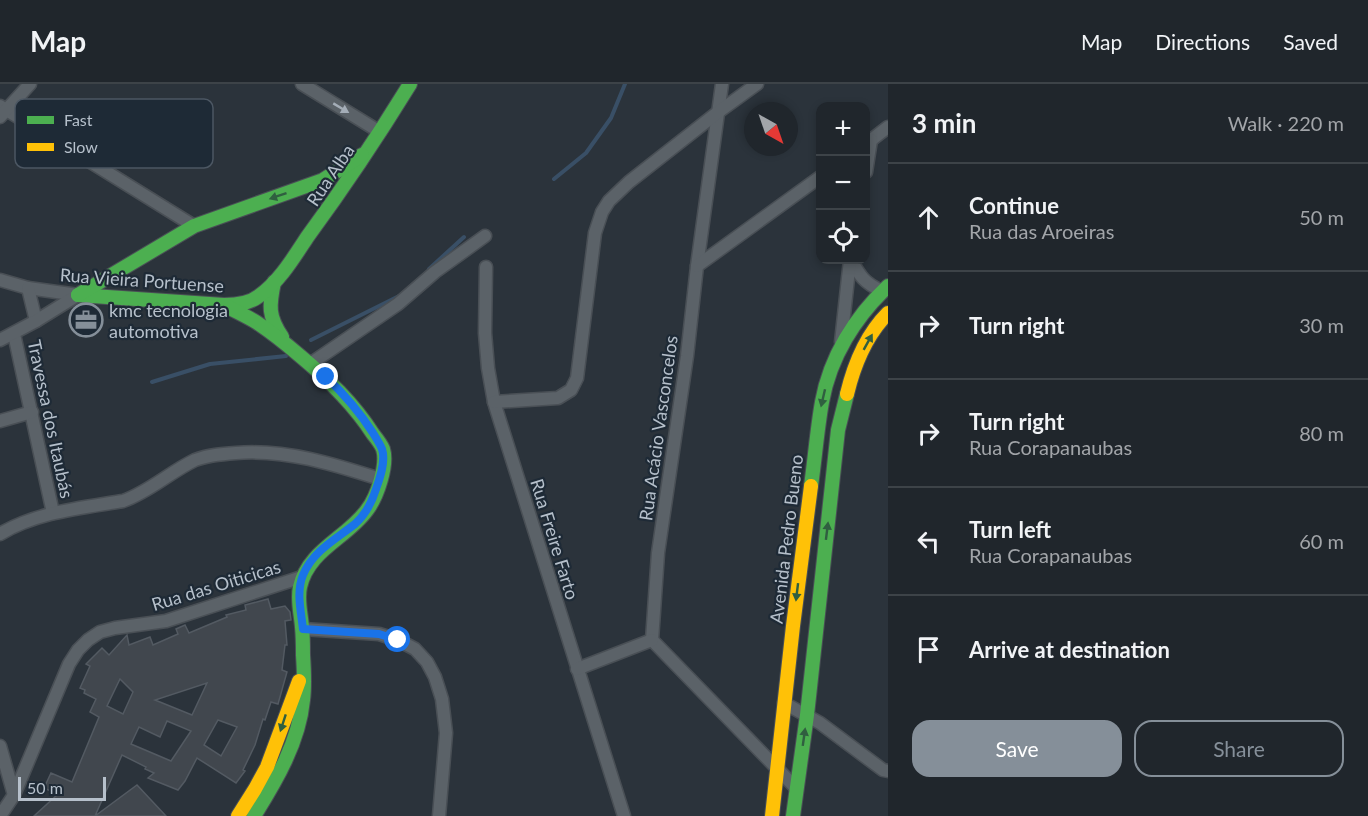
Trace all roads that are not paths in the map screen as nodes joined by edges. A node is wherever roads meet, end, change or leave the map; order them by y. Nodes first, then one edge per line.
1 (30, 84) edge
2 (302, 84) edge
3 (410, 84) edge
4 (722, 84) edge
5 (757, 84) edge
6 (2, 111) edge
7 (717, 113) junction
8 (15, 119) edge
9 (888, 127) edge
10 (380, 132) junction
11 (870, 140) edge
12 (368, 151) junction
13 (97, 168) edge
14 (323, 180) junction
15 (816, 180) edge
16 (336, 199) junction
17 (194, 226) junction
18 (485, 236) dead end
19 (851, 264) edge
20 (853, 264) edge
21 (697, 266) junction
22 (486, 267) dead end
23 (0, 280) edge
24 (102, 280) junction
25 (274, 282) junction
26 (28, 288) junction
27 (885, 288) edge
28 (78, 295) junction
29 (113, 297) junction
30 (224, 305) junction
31 (888, 314) edge
32 (36, 321) junction
33 (14, 334) junction
34 (0, 340) edge
35 (285, 342) junction
36 (841, 343) junction
37 (310, 364) junction
38 (494, 402) junction
39 (32, 412) junction
40 (0, 421) edge
41 (380, 479) junction
42 (53, 513) junction
43 (0, 534) edge
44 (302, 577) junction
45 (303, 629) junction
46 (652, 640) junction
47 (303, 669) junction
48 (577, 669) junction
49 (784, 703) junction
50 (807, 715) junction
51 (748, 740) junction
52 (779, 741) junction
53 (0, 746) edge
54 (776, 768) junction
55 (888, 771) edge
56 (796, 788) junction
57 (14, 795) junction
58 (0, 816) edge
59 (238, 816) edge
60 (254, 816) edge
61 (439, 816) edge
62 (624, 816) edge
63 (772, 816) edge
64 (793, 816) edge

1 - 6 street
2 -> 10 street
3 - 10 street, Rua Alba
4 - 7 street, Rua Acácio Vasconcelos
5 - 7 street
6 - 8 street
7 - 21 street, Rua Acácio Vasconcelos
7 - 38 street
9 - 11 street
10 - 12 street, Rua Alba
12 - 14 street
12 - 16 street, Rua Alba
13 - 17 street
14 - 16 street
14 -> 17 street
15 - 21 street
16 - 25 street, Rua Alba
17 - 24 street
18 - 37 street
19 - 36 street
20 - 27 street
21 - 46 street, Rua Acácio Vasconcelos
22 - 38 street, Rua Freire Farto
23 - 26 street, Rua Vieira Portuense
24 - 28 street
24 - 29 street
25 - 30 street, Rua Vieira Portuense
25 - 35 street
26 - 28 street, Rua Vieira Portuense
26 - 32 street
27 - 36 street, Avenida Pedro Bueno
28 - 29 street, Rua Vieira Portuense
28 - 32 street
29 - 30 street, Rua Vieira Portuense
30 - 35 street
50 -> 31 street
32 - 33 street
33 - 34 street
33 - 39 street, Travessa dos Itaubás
35 - 37 street
36 -> 49 street, Avenida Pedro Bueno
37 - 41 street
38 - 48 street, Rua Freire Farto
39 - 40 street
39 - 42 street, Travessa dos Itaubás
41 - 42 street
41 - 44 street
42 - 43 street
44 - 45 street
44 - 57 street, Rua das Oiticicas
45 - 47 street
45 - 61 street
46 - 48 street
46 - 51 street
47 -> 59 street
47 - 60 street
48 - 62 street, Rua Freire Farto
49 - 50 street
49 - 52 street, Avenida Pedro Bueno
50 - 55 street
56 -> 50 street
51 - 52 street
51 - 54 street
52 - 54 street, Avenida Pedro Bueno
53 - 57 street
54 - 56 street
54 - 63 street, Avenida Pedro Bueno
56 - 64 street
57 - 58 street, Rua das Oiticicas

